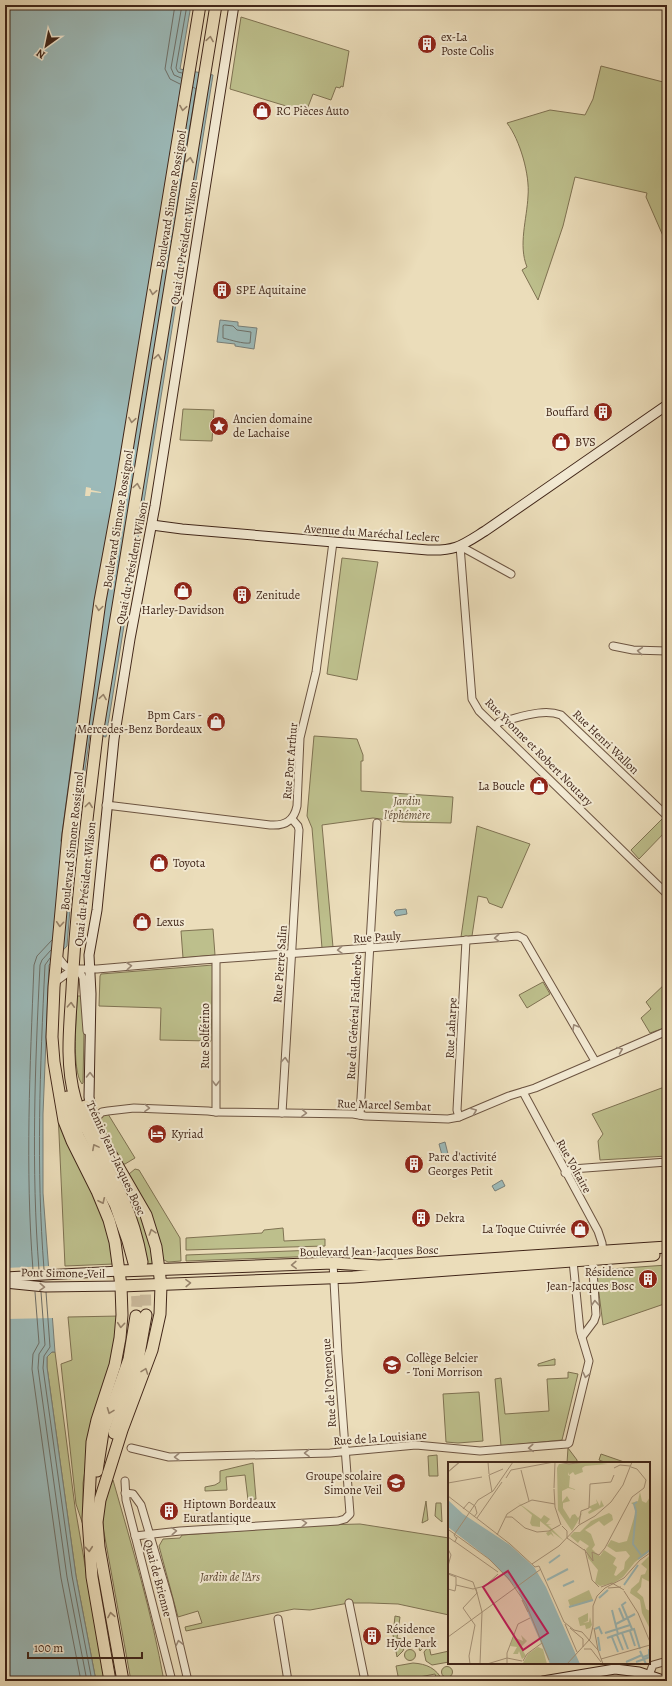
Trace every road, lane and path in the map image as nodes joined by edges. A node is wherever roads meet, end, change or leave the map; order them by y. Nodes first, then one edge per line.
1 (200, 5) edge
2 (216, 5) edge
3 (234, 5) edge
4 (667, 404) edge
5 (152, 525) junction
6 (333, 542) junction
7 (460, 546) junction
8 (511, 574) dead end
9 (613, 646) dead end
10 (667, 651) edge
11 (496, 726) junction
12 (106, 806) junction
13 (667, 816) edge
14 (292, 819) junction
15 (377, 823) dead end
16 (667, 894) edge
17 (466, 940) junction
18 (369, 948) junction
19 (292, 954) junction
20 (58, 956) junction
21 (216, 960) junction
22 (73, 969) junction
23 (90, 969) junction
24 (54, 983) junction
25 (53, 1017) junction
26 (667, 1031) edge
27 (70, 1040) junction
28 (90, 1056) junction
29 (595, 1061) junction
30 (523, 1092) junction
31 (216, 1112) junction
32 (282, 1113) junction
33 (360, 1115) junction
34 (459, 1117) junction
35 (95, 1127) junction
36 (667, 1162) edge
37 (565, 1173) junction
38 (667, 1247) edge
39 (667, 1254) edge
40 (597, 1255) junction
41 (573, 1261) junction
42 (333, 1263) junction
43 (436, 1263) junction
44 (160, 1270) junction
45 (120, 1271) junction
46 (5, 1277) edge
47 (334, 1277) junction
48 (5, 1283) edge
49 (161, 1285) junction
50 (121, 1286) junction
51 (582, 1338) junction
52 (131, 1448) dead end
53 (346, 1450) junction
54 (125, 1481) dead end
55 (105, 1487) junction
56 (125, 1493) junction
57 (88, 1510) junction
58 (149, 1534) junction
59 (135, 1536) junction
60 (350, 1603) dead end
61 (278, 1619) dead end
62 (667, 1661) edge
63 (649, 1675) junction
64 (110, 1681) edge
65 (123, 1681) edge
66 (172, 1681) edge
67 (188, 1681) edge
68 (288, 1681) edge
69 (365, 1681) edge
70 (543, 1681) edge
71 (666, 1681) edge

1 -> 20 main road, Boulevard Simone Rossignol
22 -> 2 main road, Boulevard Simone Rossignol
3 - 5 street, Quai du Président Wilson
4 - 7 street, Avenue du Maréchal Leclerc
5 - 6 street, Avenue du Maréchal Leclerc
5 - 12 street, Quai du Président Wilson
6 - 7 street, Avenue du Maréchal Leclerc
6 - 14 street, Rue Port Arthur
7 - 8 street
7 - 11 street, Rue Yvonne et Robert Noutary
10 -> 9 street
11 - 13 street, Rue Henri Wallon
11 - 16 street, Rue Yvonne et Robert Noutary
12 - 14 street
12 - 23 street, Quai du Président Wilson
14 - 19 street, Rue Pierre Salin
15 - 18 street, Rue du Général Faidherbe
17 - 18 street, Rue Pauly
29 -> 17 street, Rue Pauly
17 - 34 street, Rue Laharpe
18 -> 19 street, Rue Pauly
18 - 33 street, Rue du Général Faidherbe
19 - 21 street, Rue Pauly
32 -> 19 street, Rue Pierre Salin
20 - 22 street
20 - 24 main road, Boulevard Simone Rossignol
23 -> 21 street, Rue Pauly
21 -> 31 street, Rue Solférino
22 - 23 street, Rue Pauly
22 - 24 street
27 -> 22 main road, Boulevard Simone Rossignol
22 - 28 street
23 - 28 street, Quai du Président Wilson
24 - 25 main road, Boulevard Simone Rossignol
25 -> 27 main road, Trémie Jean-Jacques Bosc
25 -> 45 main road
29 -> 26 street, Rue Marcel Sembat
27 - 35 main road
35 -> 28 street, Quai du Président Wilson
29 - 30 street, Rue Marcel Sembat
34 -> 30 street, Rue Marcel Sembat
30 - 37 street, Rue Voltaire
31 - 32 street, Rue Marcel Sembat
35 -> 31 street, Rue Marcel Sembat
32 -> 33 street, Rue Marcel Sembat
33 - 34 street, Rue Marcel Sembat
44 -> 35 main road
36 - 37 street
37 - 40 street, Rue Voltaire
38 - 40 main road, Boulevard Jean-Jacques Bosc
39 - 40 main road, Boulevard Jean-Jacques Bosc
40 - 41 main road, Boulevard Jean-Jacques Bosc
40 - 43 main road, Boulevard Jean-Jacques Bosc
51 -> 40 street
41 - 47 main road, Boulevard Jean-Jacques Bosc
41 - 51 street, Rue de la Louisiane
42 - 43 main road, Boulevard Jean-Jacques Bosc
42 -> 44 main road, Boulevard Jean-Jacques Bosc
42 - 47 street, Rue de l'Orenoque
43 - 47 street
44 - 45 main road, Boulevard Jean-Jacques Bosc
44 - 49 main road
45 - 46 street, Pont Simone-Veil
45 - 50 main road
49 -> 47 main road, Boulevard Jean-Jacques Bosc
47 - 53 street, Rue de l'Orenoque
48 -> 50 street, Pont Simone-Veil
49 - 50 main road, Boulevard Jean-Jacques Bosc
55 -> 49 main road
50 -> 57 main road
51 -> 53 street, Rue de la Louisiane
53 -> 52 street, Rue de la Louisiane
58 -> 53 street, Rue de l'Orenoque
54 - 56 street, Quai de Brienne
55 -> 57 main road
65 -> 55 main road
56 - 58 street
56 - 59 street, Quai de Brienne
57 -> 64 main road
58 - 59 street
67 -> 58 street
59 - 66 street, Quai de Brienne
60 - 69 street
61 - 68 street
62 - 63 street
63 - 70 street
63 - 71 street

